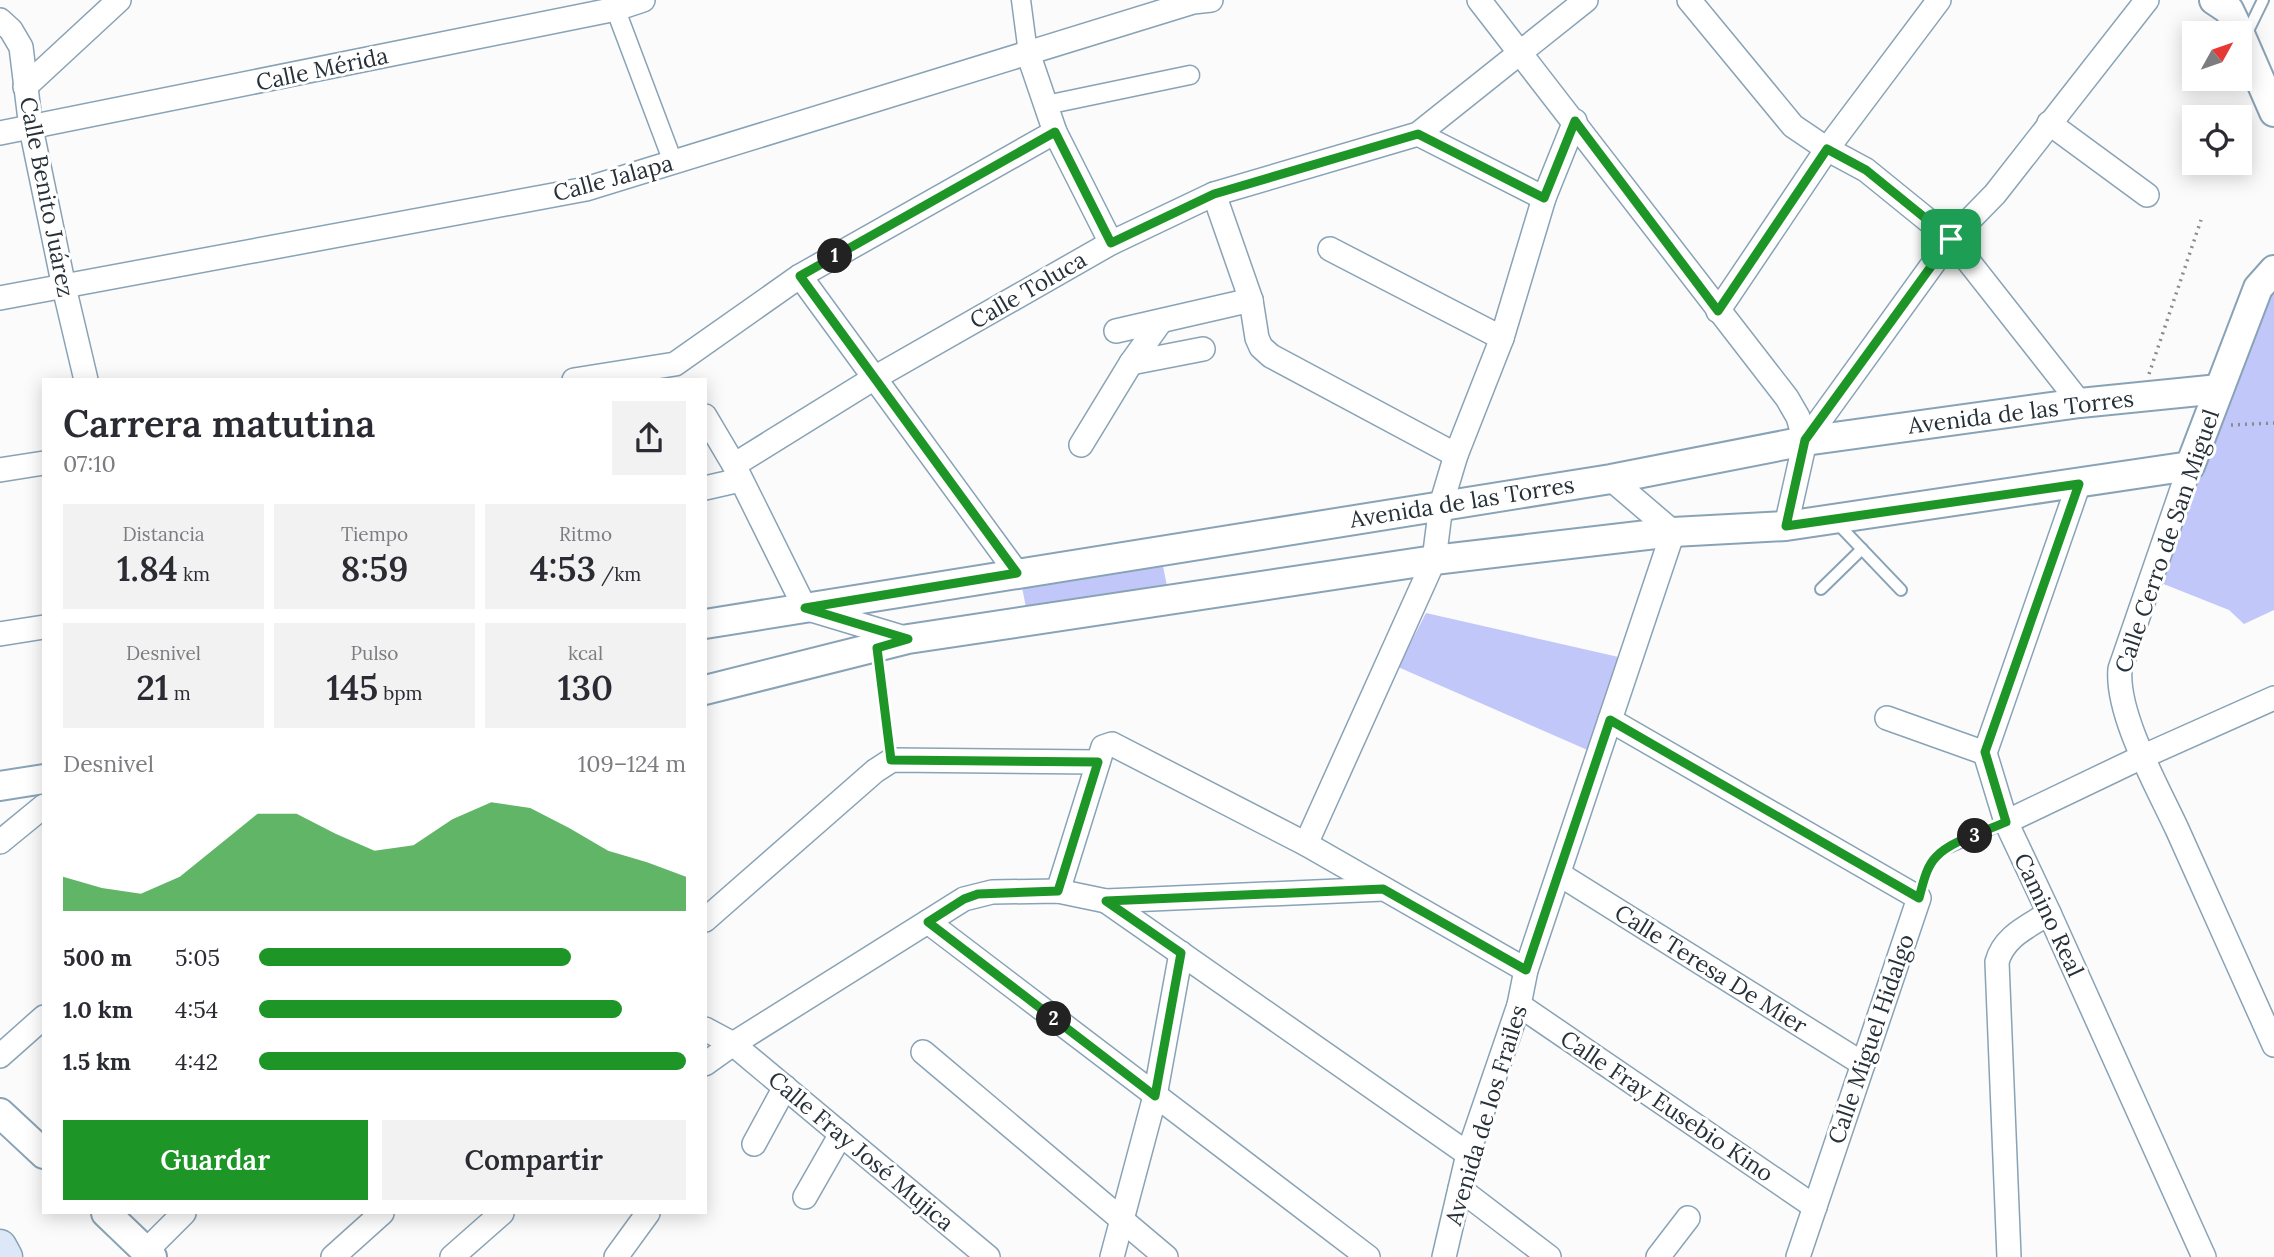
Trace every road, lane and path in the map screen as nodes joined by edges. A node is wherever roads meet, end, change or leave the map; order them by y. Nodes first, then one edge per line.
1 (119, 0) edge
2 (643, 0) edge
3 (1021, 0) edge
4 (1211, 0) edge
5 (1479, 0) edge
6 (1586, 0) edge
7 (1689, 0) edge
8 (1939, 0) edge
9 (2147, 0) edge
10 (2214, 0) edge
11 (2263, 0) edge
12 (614, 4) edge
13 (0, 20) edge
14 (2234, 21) edge
15 (2250, 21) edge
16 (1520, 51) junction
17 (1028, 53) junction
18 (2252, 61) edge
19 (1191, 75) dead end
20 (26, 87) junction
21 (1046, 105) junction
22 (2274, 112) edge
23 (1575, 121) junction
24 (2049, 123) junction
25 (31, 128) junction
26 (1055, 132) junction
27 (0, 133) edge
28 (1418, 134) junction
29 (1827, 149) junction
30 (673, 162) junction
31 (1214, 194) junction
32 (2147, 195) dead end
33 (1544, 198) junction
34 (2201, 220) dead end
35 (1951, 239) junction
36 (1111, 243) junction
37 (1330, 249) dead end
38 (2274, 270) edge
39 (800, 276) junction
40 (64, 287) junction
41 (0, 298) edge
42 (1251, 300) junction
43 (1718, 311) junction
44 (1161, 321) junction
45 (1116, 331) dead end
46 (1502, 338) junction
47 (1203, 349) dead end
48 (1131, 363) junction
49 (680, 372) edge
50 (876, 377) junction
51 (86, 378) edge
52 (600, 378) edge
53 (2219, 389) junction
54 (2141, 397) junction
55 (2080, 403) junction
56 (707, 420) edge
57 (2274, 423) edge
58 (2204, 427) junction
59 (1805, 440) junction
60 (1081, 445) dead end
61 (1457, 455) junction
62 (42, 463) edge
63 (2190, 466) junction
64 (0, 470) edge
65 (737, 473) junction
66 (1611, 479) junction
67 (2079, 484) junction
68 (707, 487) edge
69 (1441, 505) junction
70 (1831, 518) junction
71 (1786, 526) junction
72 (1673, 532) junction
73 (1862, 549) junction
74 (1434, 560) junction
75 (1017, 573) junction
76 (1821, 589) dead end
77 (1902, 590) dead end
78 (805, 608) junction
79 (707, 624) edge
80 (42, 627) edge
81 (0, 634) edge
82 (908, 639) junction
83 (877, 648) junction
84 (707, 690) edge
85 (2274, 698) edge
86 (1887, 718) dead end
87 (1610, 720) junction
88 (1985, 752) junction
89 (2144, 756) junction
90 (891, 760) junction
91 (1098, 762) junction
92 (42, 779) edge
93 (0, 786) edge
94 (42, 808) edge
95 (2006, 822) junction
96 (0, 842) edge
97 (1306, 844) junction
98 (1949, 847) joint
99 (1559, 874) junction
100 (1383, 889) junction
101 (1058, 891) junction
102 (1919, 898) junction
103 (1106, 901) junction
104 (2049, 913) junction
105 (707, 918) edge
106 (928, 922) junction
107 (1181, 953) junction
108 (1526, 970) junction
109 (1519, 1005) junction
110 (42, 1019) edge
111 (707, 1030) edge
112 (733, 1044) junction
113 (2274, 1045) edge
114 (923, 1052) dead end
115 (0, 1056) edge
116 (707, 1063) edge
117 (1863, 1064) junction
118 (785, 1087) junction
119 (1155, 1096) junction
120 (0, 1113) edge
121 (841, 1134) junction
122 (754, 1144) dead end
123 (42, 1152) edge
124 (1468, 1154) junction
125 (1460, 1189) junction
126 (806, 1197) dead end
127 (1815, 1207) junction
128 (107, 1214) edge
129 (183, 1214) edge
130 (381, 1214) edge
131 (501, 1214) edge
132 (647, 1214) edge
133 (1688, 1218) dead end
134 (1122, 1221) junction
135 (0, 1246) edge
136 (149, 1254) edge
137 (6, 1257) edge
138 (333, 1257) edge
139 (452, 1257) edge
140 (616, 1257) edge
141 (988, 1257) edge
142 (1112, 1257) edge
143 (1166, 1257) edge
144 (1368, 1257) edge
145 (1444, 1257) edge
146 (1549, 1257) edge
147 (1658, 1257) edge
148 (1798, 1257) edge
149 (2009, 1257) edge
150 (2204, 1257) edge

1 - 20 street
2 - 12 street, Calle Mérida
3 - 17 street
4 - 17 street, Calle Jalapa
5 - 16 street
6 - 16 street, Calle Toluca
7 - 29 street
8 - 29 street
9 - 24 street
10 - 14 street
11 - 15 lane
12 - 25 street, Calle Mérida
12 - 30 street
13 - 20 street, Calle Benito Juárez
16 - 23 street
16 - 28 street, Calle Toluca
17 - 21 street
17 - 30 street, Calle Jalapa
18 - 22 street
19 - 21 street
20 - 25 street, Calle Benito Juárez
21 - 26 street
23 - 33 street
23 - 43 street
24 - 32 street
24 - 35 street
25 - 27 street, Calle Mérida
25 - 40 street, Calle Benito Juárez
26 - 36 street
26 - 39 street
28 - 31 street, Calle Toluca
28 - 33 street
29 - 35 street
29 - 43 street
30 - 40 street, Calle Jalapa
31 - 36 street, Calle Toluca
31 - 42 street
33 - 46 street
34 - 54 path
35 - 55 street
35 - 59 street
36 - 50 street, Calle Toluca
37 - 46 street
38 - 53 street, Calle Cerro de San Miguel
39 - 49 street
39 - 50 street
40 - 41 street, Calle Jalapa
40 - 51 street, Calle Benito Juárez
42 - 44 street
42 - 61 street
43 - 59 street
44 - 45 street
44 - 48 street
46 - 61 street
47 - 48 street
48 - 60 street
49 - 52 street
50 - 65 street, Calle Toluca
50 - 75 street
53 - 54 street, Avenida de las Torres
53 - 58 street, Calle Cerro de San Miguel
54 - 55 street, Avenida de las Torres
55 - 59 street, Avenida de las Torres
56 - 65 street
57 - 58 path
58 - 63 street, Calle Cerro de San Miguel
59 - 66 street, Avenida de las Torres
59 - 71 street
61 - 69 street
62 - 64 street
63 - 67 street
63 - 89 street, Calle Cerro de San Miguel
65 - 68 street, Calle Toluca
65 - 78 street
66 - 69 street, Avenida de las Torres
66 - 72 street
67 - 70 street
67 - 88 street
69 - 74 street
69 - 75 street, Avenida de las Torres
70 - 71 street
70 - 73 lane
71 - 72 street
72 - 74 street
72 - 87 street, Avenida de los Frailes
73 - 76 lane
73 - 77 lane
74 - 82 street
74 - 97 street
75 - 78 street, Avenida de las Torres
78 - 79 street, Avenida de las Torres
78 - 82 street
80 - 81 street
82 - 83 street
83 - 84 street
83 - 90 path
85 - 89 street
86 - 88 street
87 - 99 street, Avenida de los Frailes
87 - 102 street
88 - 95 street, Camino Real
89 - 95 street
89 - 113 street, Calle Cerro de San Miguel
90 - 91 street
90 - 105 street
91 - 97 street
91 - 101 street
92 - 93 street
94 - 96 street
95 - 98 lane
95 - 104 street, Camino Real
97 - 100 street
98 - 102 path
99 - 108 street, Avenida de los Frailes
99 - 117 street, Calle Teresa De Mier
100 - 103 street
100 - 108 street
101 - 103 street
101 - 106 street
102 - 117 street, Calle Miguel Hidalgo
103 - 107 street
104 - 149 street
104 - 150 street, Camino Real
106 - 112 street
106 - 119 street
107 - 119 street
107 - 124 street
108 - 109 street, Avenida de los Frailes
109 - 124 street, Avenida de los Frailes
109 - 127 street, Calle Fray Eusebio Kino
110 - 115 street
111 - 112 street, Calle Fray José Mujica
112 - 116 street
112 - 118 street, Calle Fray José Mujica
114 - 134 street
117 - 127 street, Calle Miguel Hidalgo
118 - 121 street, Calle Fray José Mujica
118 - 122 street
119 - 134 street
119 - 144 street
120 - 123 street
121 - 126 street
121 - 141 street, Calle Fray José Mujica
124 - 125 street, Avenida de los Frailes
125 - 145 street, Avenida de los Frailes
125 - 146 street
127 - 148 street, Calle Miguel Hidalgo
128 - 136 street
129 - 136 street
130 - 138 street
131 - 139 street
132 - 140 street
133 - 147 street
134 - 142 street
134 - 143 street
135 - 137 main road

